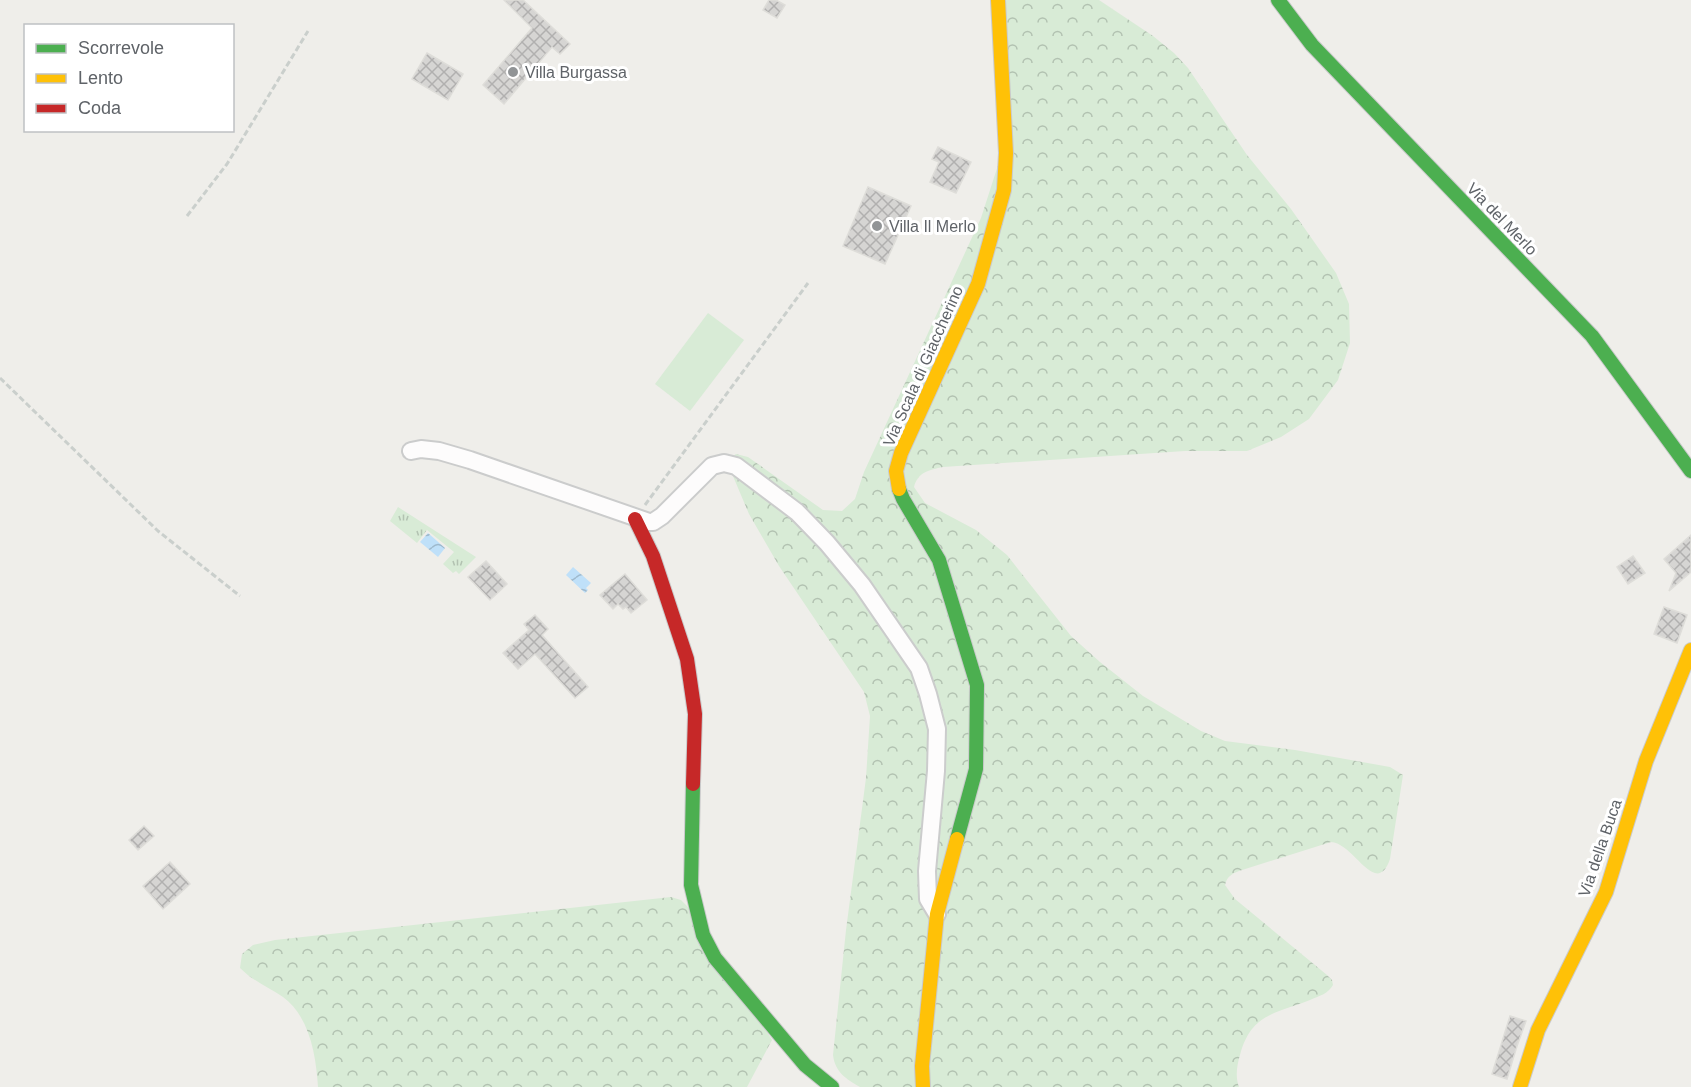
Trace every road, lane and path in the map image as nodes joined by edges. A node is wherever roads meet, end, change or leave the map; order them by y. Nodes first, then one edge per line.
1 (998, 0) edge
2 (1278, 0) edge
3 (308, 31) dead end
4 (187, 216) dead end
5 (808, 284) dead end
6 (0, 378) edge
7 (411, 451) dead end
8 (1691, 471) edge
9 (635, 519) junction
10 (240, 596) dead end
11 (1691, 650) edge
12 (937, 914) junction
13 (832, 1087) edge
14 (922, 1087) edge
15 (1520, 1087) edge

1 - 12 street, Via Scala di Giaccherino
2 - 8 street, Via del Merlo
3 - 4 path
5 - 9 path
6 - 10 path
7 - 9 street
9 - 12 street
9 - 13 street
11 - 15 street, Via della Buca
12 - 14 street, Via Scala di Giaccherino

